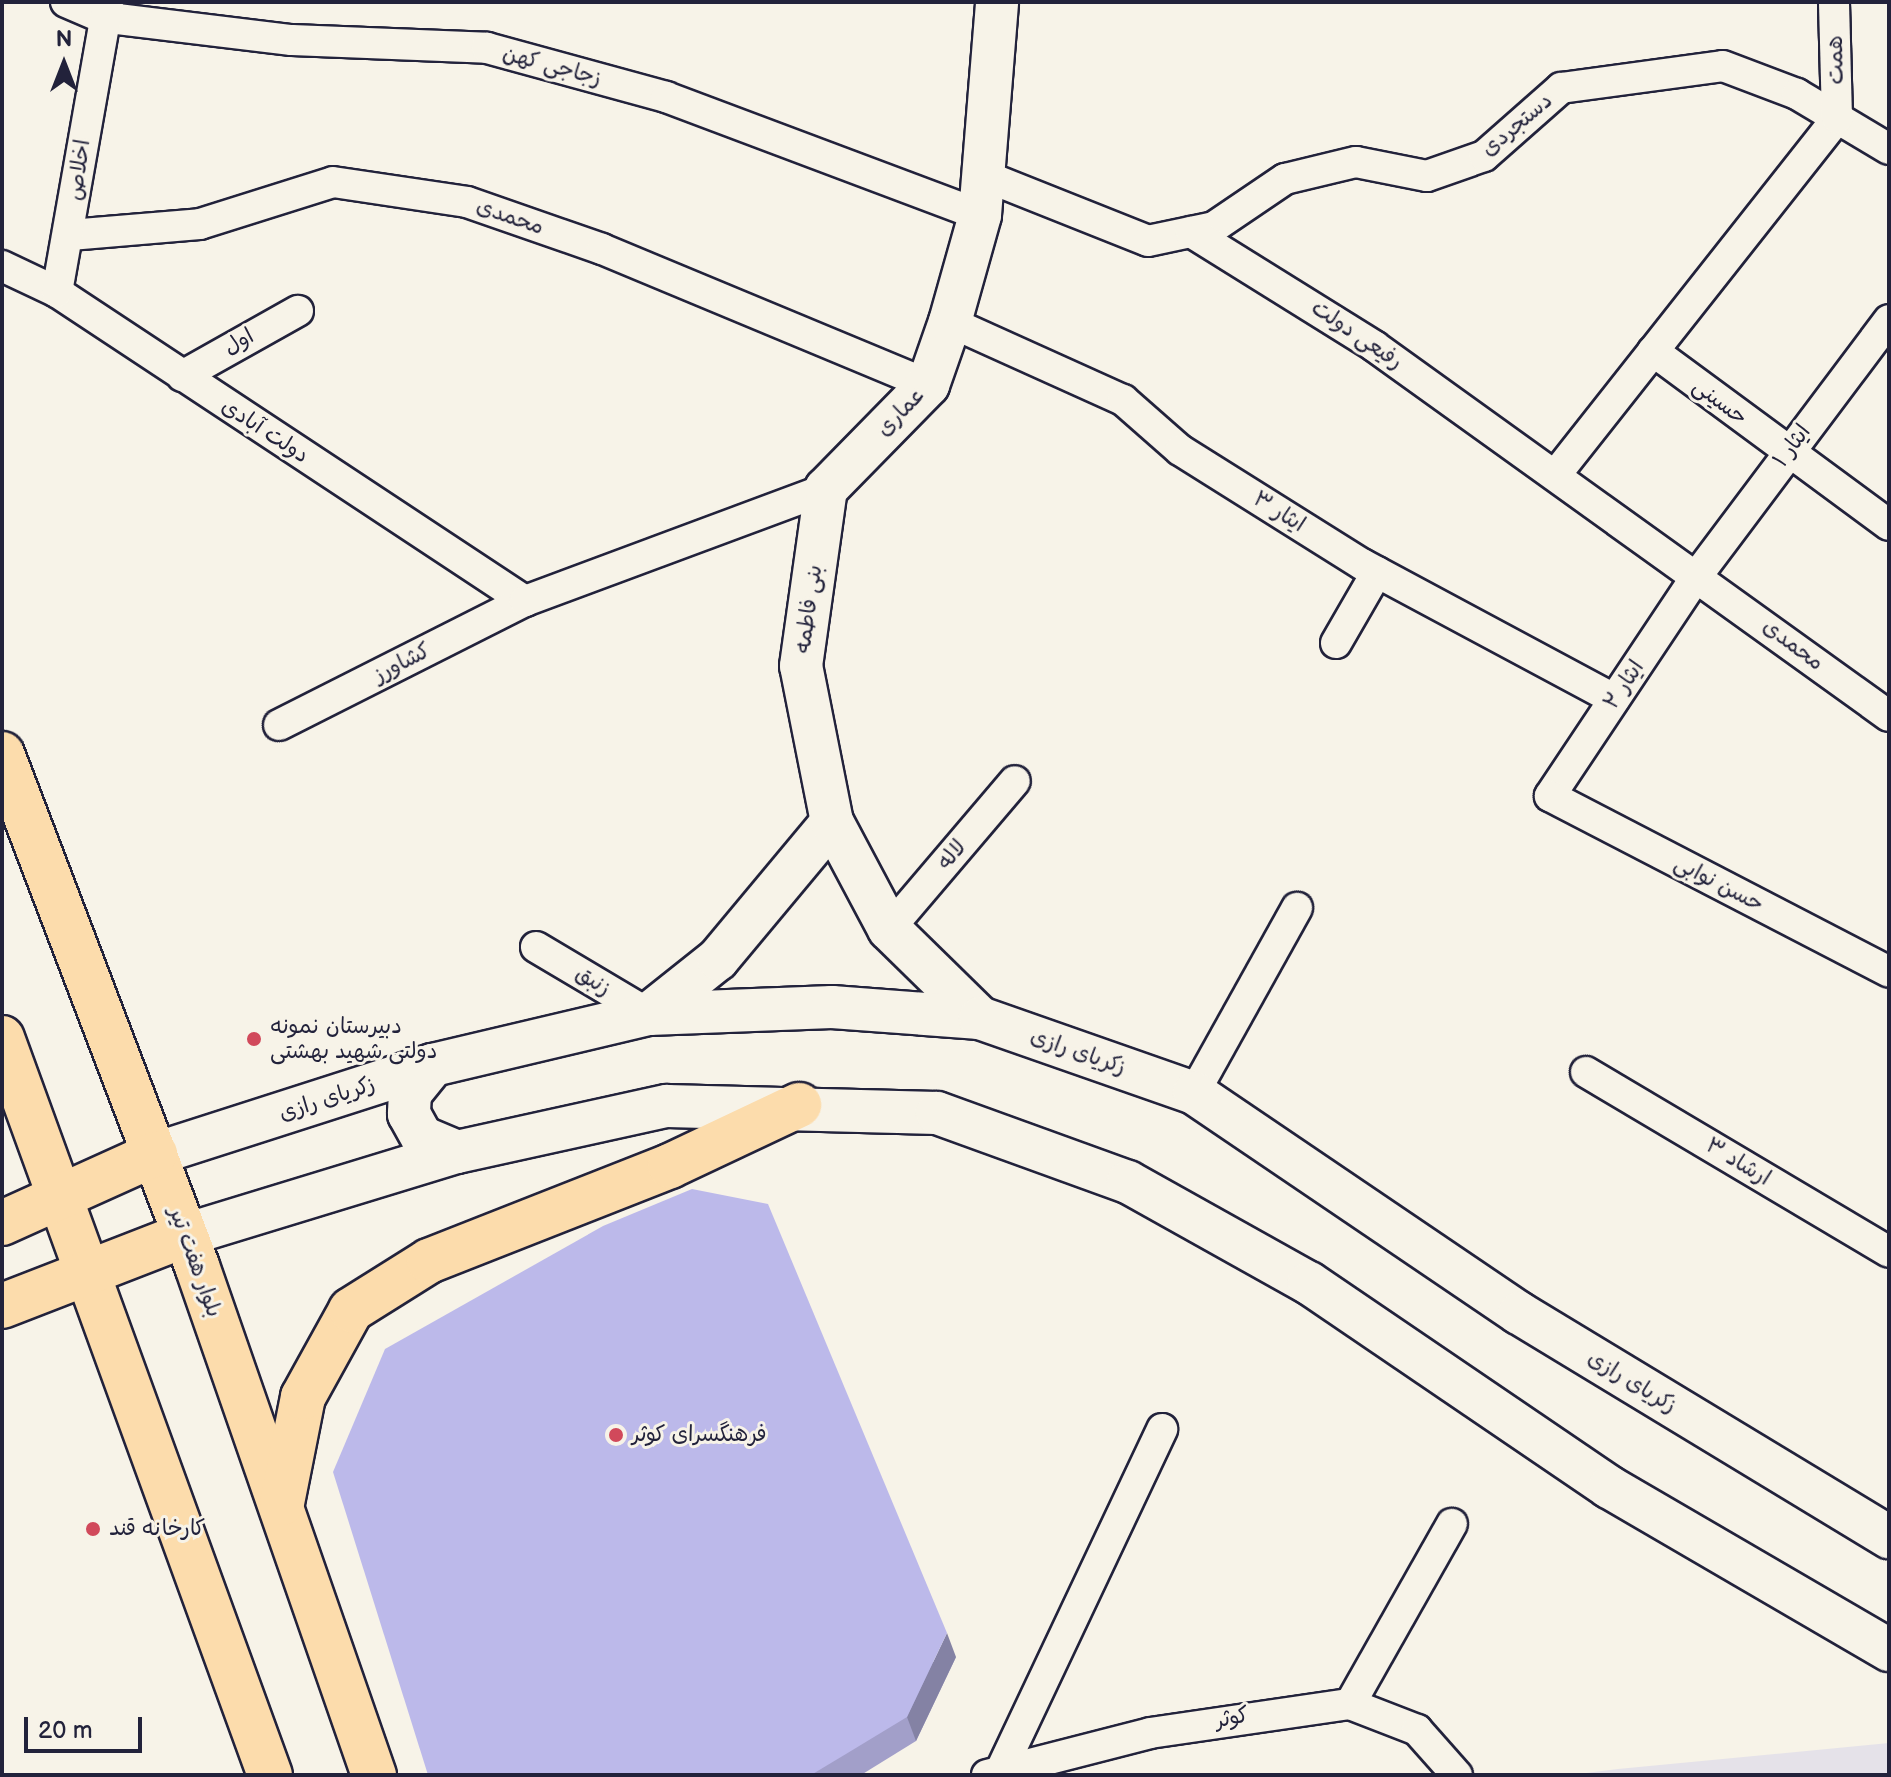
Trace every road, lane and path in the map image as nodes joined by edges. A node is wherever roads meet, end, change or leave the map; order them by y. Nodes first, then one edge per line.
1 (66, 2) edge
2 (997, 2) edge
3 (1834, 2) edge
4 (105, 10) edge
5 (1837, 118) junction
6 (1889, 149) edge
7 (983, 196) junction
8 (1191, 232) junction
9 (70, 235) junction
10 (2, 266) edge
11 (57, 292) junction
12 (298, 311) dead end
13 (1889, 320) edge
14 (950, 322) junction
15 (1653, 351) junction
16 (182, 376) junction
17 (928, 385) junction
18 (1787, 452) junction
19 (1557, 473) junction
20 (826, 489) junction
21 (1889, 525) edge
22 (1377, 572) junction
23 (1698, 574) junction
24 (525, 601) junction
25 (1336, 643) dead end
26 (1614, 699) junction
27 (1889, 716) edge
28 (279, 725) dead end
29 (2, 754) edge
30 (1015, 781) dead end
31 (1550, 796) joint
32 (832, 822) junction
33 (1297, 908) dead end
34 (889, 929) junction
35 (536, 947) dead end
36 (1889, 972) edge
37 (649, 1014) junction
38 (980, 1018) junction
39 (2, 1038) edge
40 (433, 1065) junction
41 (1586, 1072) dead end
42 (1194, 1093) junction
43 (799, 1105) junction
44 (457, 1152) junction
45 (155, 1154) junction
46 (63, 1196) junction
47 (2, 1223) edge
48 (185, 1235) junction
49 (1889, 1252) edge
50 (89, 1267) junction
51 (2, 1306) edge
52 (1162, 1429) dead end
53 (282, 1505) junction
54 (1452, 1524) dead end
55 (1889, 1537) edge
56 (1889, 1650) edge
57 (1350, 1704) junction
58 (994, 1772) edge
59 (270, 1775) edge
60 (374, 1775) edge
61 (1457, 1775) edge

1 - 4 street
2 - 7 street, عماری
3 - 5 street, همت
4 - 7 street, زجاجی کهن
4 - 9 street, اخلاص
5 - 6 street, دستجردی
5 - 8 street, دستجردی
5 - 15 street
7 - 8 street
7 - 14 street, عماری
8 - 19 street, رفیعی دولت
9 - 11 street, اخلاص
9 - 17 street, محمدی
10 - 11 street, دولت آبادی
11 - 16 street, دولت آبادی
12 - 16 street, اول
13 - 18 street, ۱ ایثار
14 - 17 street, عماری
14 - 22 street, ایثار ۳
15 - 18 street, حسینی
15 - 19 street
16 - 24 street, دولت آبادی
17 - 20 street, عماری
18 - 21 street, حسینی
18 - 23 street, ۱ ایثار
19 - 23 street, رفیعی دولت
20 - 24 street, عماری
20 - 32 street, بنی فاطمه
22 - 25 street
22 - 26 street, ایثار ۳
23 - 26 street, ایثار ۲
23 - 27 street, محمدی
24 - 28 street, کشاورز
26 - 31 street, ایثار ۲
29 - 45 main road, بلوار هفت تیر
30 - 34 street, لاله
31 - 36 street, حسن نوابی
32 - 34 street, بنی فاطمه
32 - 37 street
33 - 42 street
34 - 38 street, بنی فاطمه
35 - 37 street, زنبق
37 - 38 street, زکریای رازی
37 - 40 street, زکریای رازی
38 - 42 street, زکریای رازی
39 - 46 main road
40 - 44 street
40 - 45 street, زکریای رازی
41 - 49 street, ارشاد ۳
42 - 55 street, زکریای رازی
43 - 44 street
43 - 53 main road
43 - 56 street
44 - 48 street
45 - 46 main road
45 - 48 main road, بلوار هفت تیر
46 - 47 main road
46 - 50 main road
48 - 50 main road
48 - 53 main road, بلوار هفت تیر
50 - 51 main road
50 - 59 main road
52 - 58 street
53 - 60 main road, بلوار هفت تیر
54 - 57 street
57 - 58 street, کوثر
57 - 61 street, کوثر

